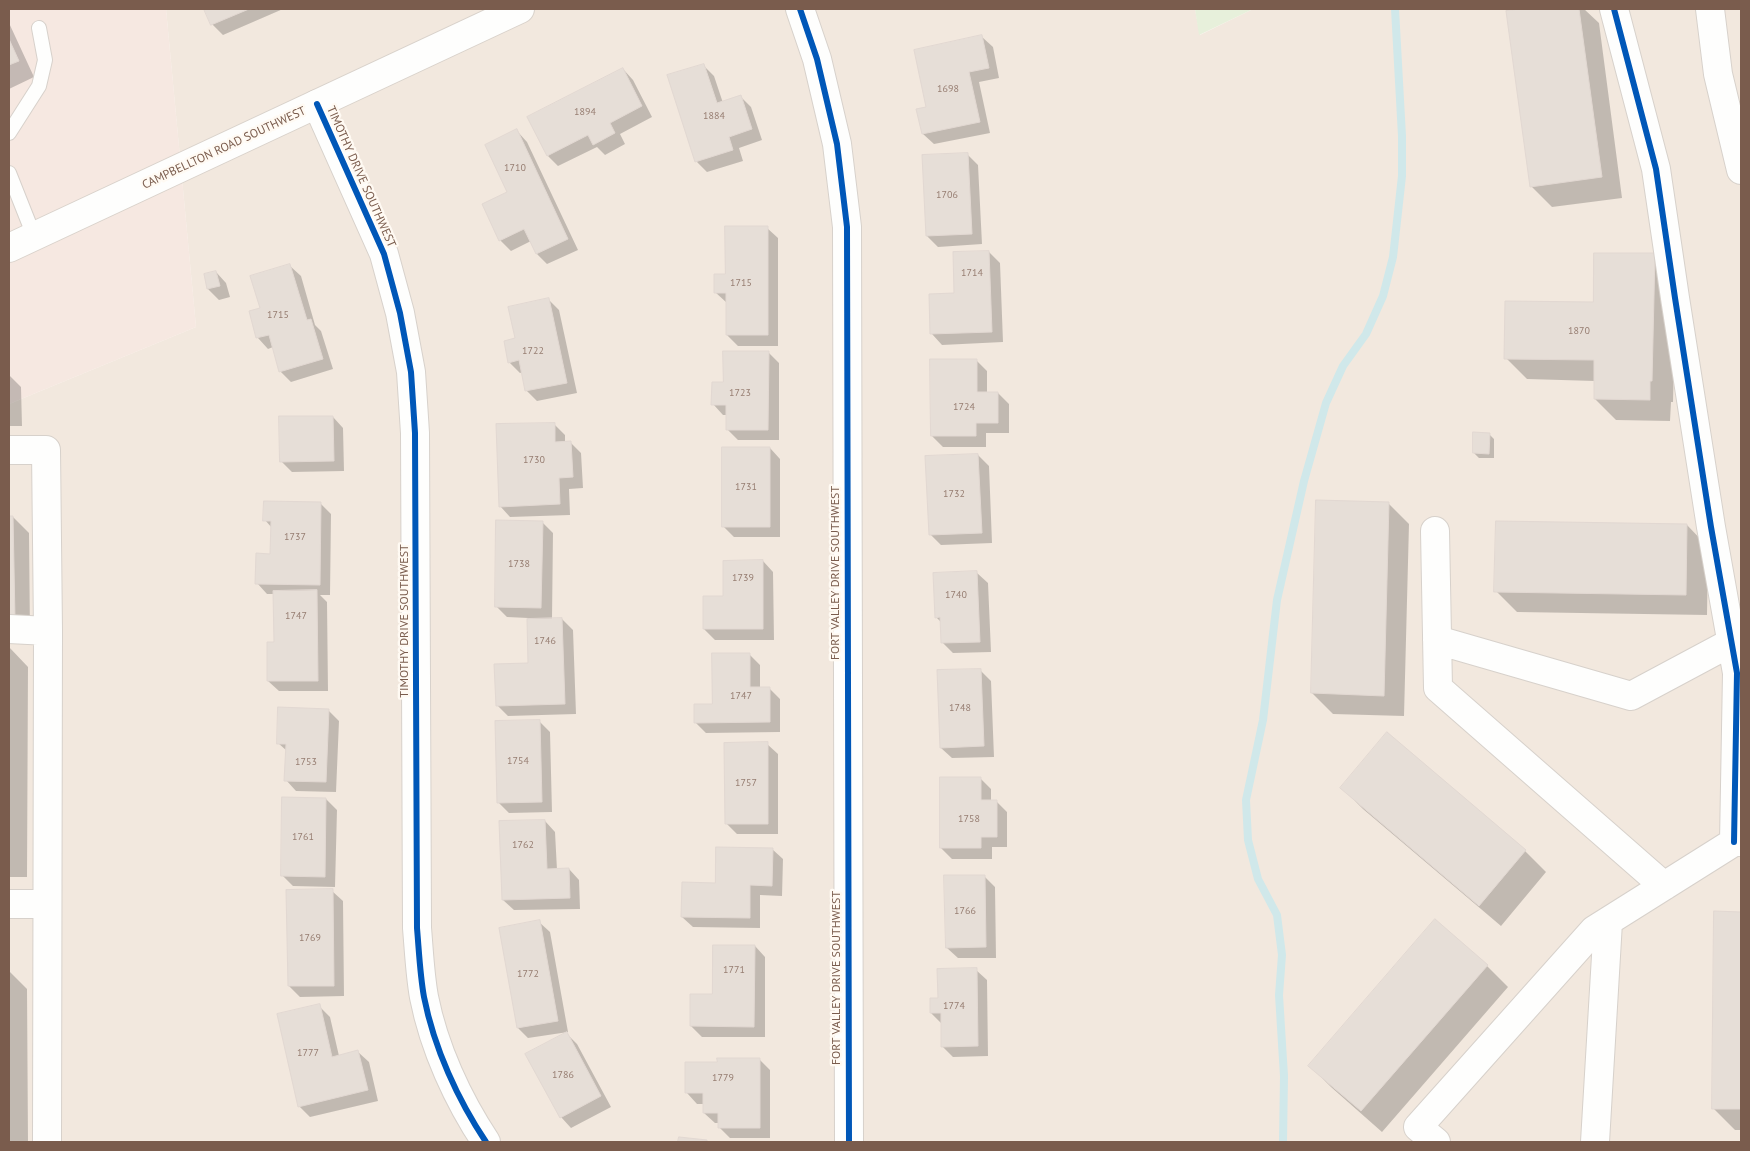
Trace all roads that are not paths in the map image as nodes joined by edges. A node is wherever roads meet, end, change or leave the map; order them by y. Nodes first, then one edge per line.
1 (520, 9) edge
2 (800, 9) edge
3 (1614, 9) edge
4 (1710, 9) edge
5 (39, 28) dead end
6 (1730, 74) edge
7 (317, 104) junction
8 (9, 133) edge
9 (1741, 170) edge
10 (9, 173) edge
11 (34, 236) junction
12 (9, 248) edge
13 (9, 450) edge
14 (1436, 531) dead end
15 (9, 629) edge
16 (48, 631) junction
17 (1437, 640) junction
18 (1732, 642) junction
19 (1737, 842) edge
20 (1664, 886) junction
21 (9, 904) edge
22 (47, 904) junction
23 (1608, 922) junction
24 (47, 1142) edge
25 (486, 1142) edge
26 (848, 1142) edge
27 (1436, 1142) edge
28 (1595, 1142) edge

1 - 7 street, CAMPBELLTON ROAD SOUTHWEST
2 - 26 street, FORT VALLEY DRIVE SOUTHWEST
3 - 18 street
4 - 6 street
5 - 8 lane
6 - 9 street
7 - 11 street, CAMPBELLTON ROAD SOUTHWEST
7 - 25 street, TIMOTHY DRIVE SOUTHWEST
10 - 11 lane
11 - 12 street, CAMPBELLTON ROAD SOUTHWEST
13 - 16 street
14 - 17 street
15 - 16 street
16 - 22 street
17 - 18 street
17 - 20 street
18 - 19 street
19 - 20 street
20 - 23 street
21 - 22 street
22 - 24 street
23 - 27 street
23 - 28 street

